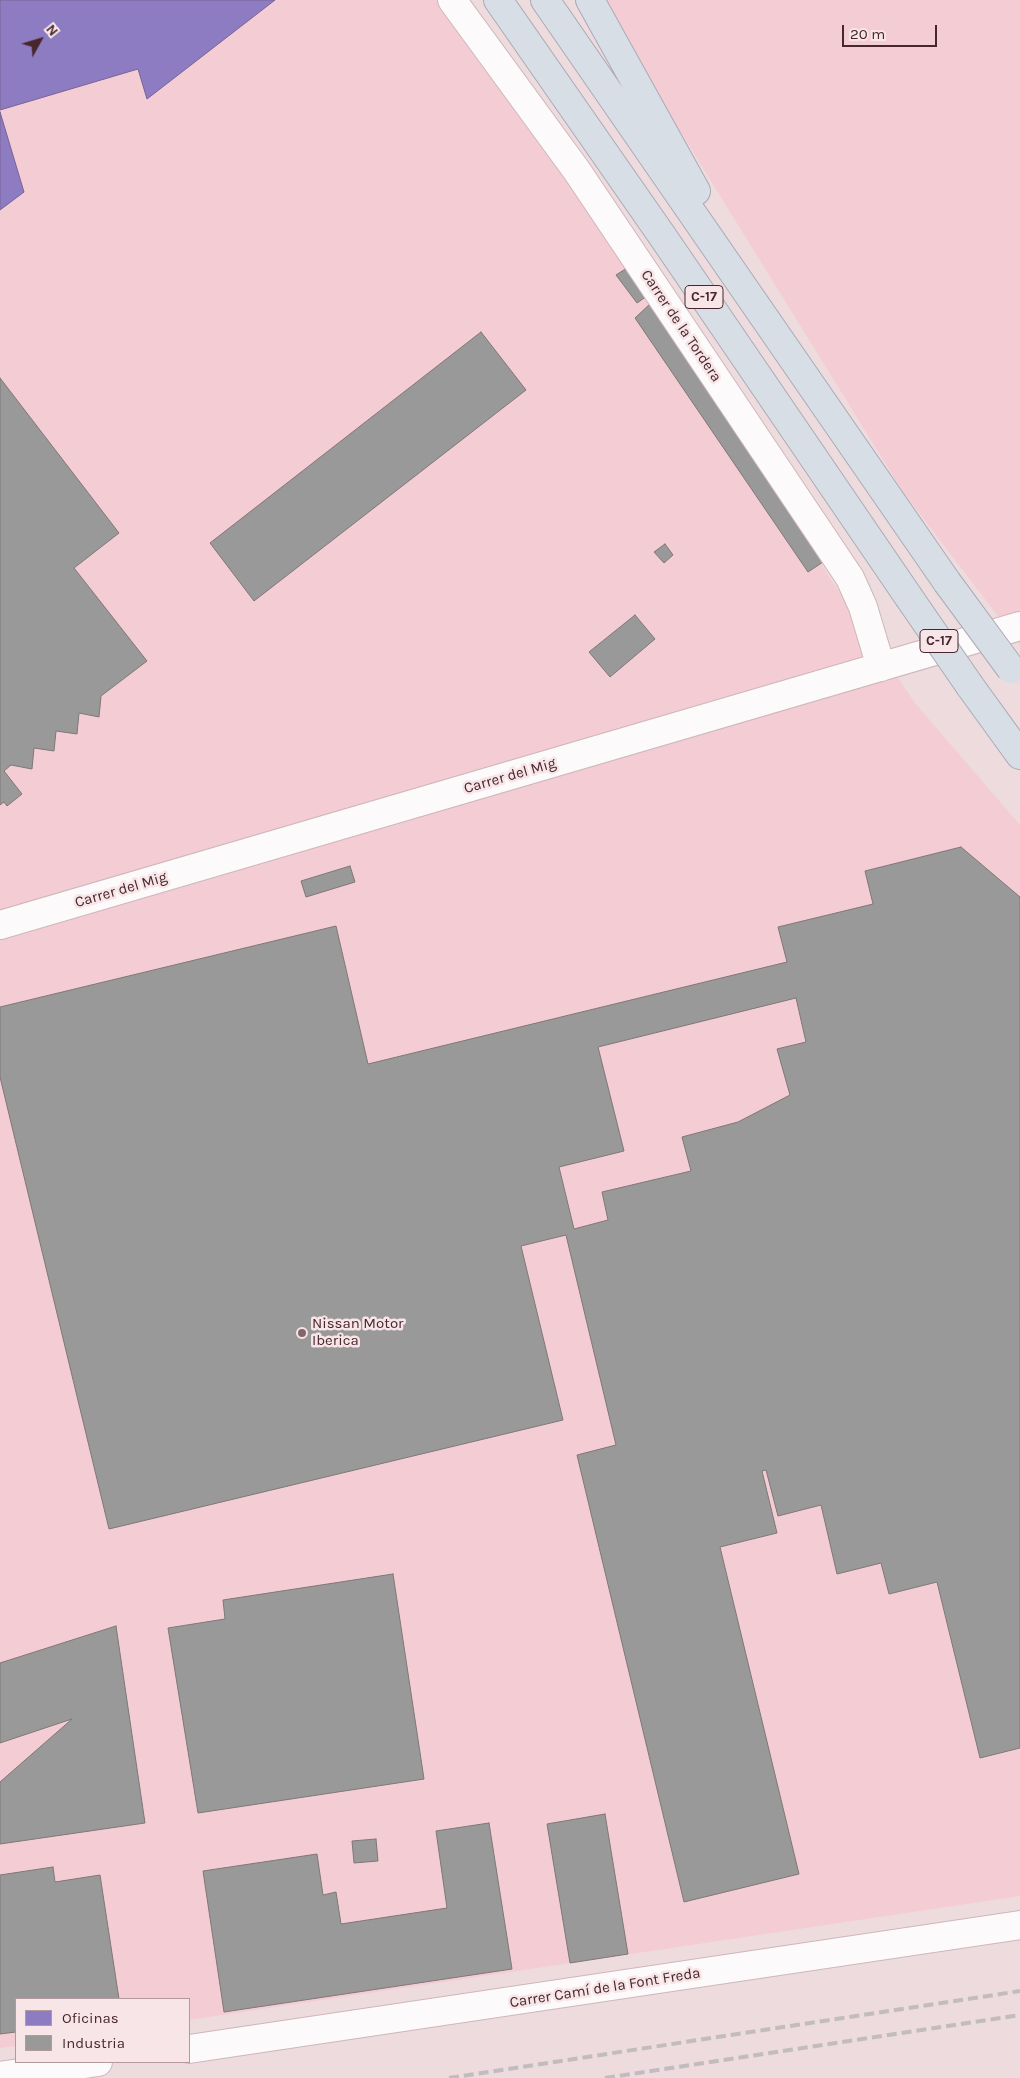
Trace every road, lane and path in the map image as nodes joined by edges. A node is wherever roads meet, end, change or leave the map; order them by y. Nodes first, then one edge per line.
1 (452, 0) edge
2 (498, 0) edge
3 (545, 0) edge
4 (590, 0) edge
5 (776, 337) junction
6 (1020, 626) edge
7 (881, 667) junction
8 (1015, 676) edge
9 (1020, 755) edge
10 (0, 925) edge
11 (1020, 1925) edge
12 (190, 2049) edge
13 (91, 2063) edge
14 (0, 2076) edge

1 - 7 street, Carrer de la Tordera
2 - 9 highway, C-17, bridge
3 - 5 highway, C-17
4 - 5 highway
5 - 8 highway, C-17, bridge
6 - 7 street, Carrer del Mig
7 - 10 street, Carrer del Mig
11 - 12 street, Carrer Camí de la Font Freda
13 - 14 street

